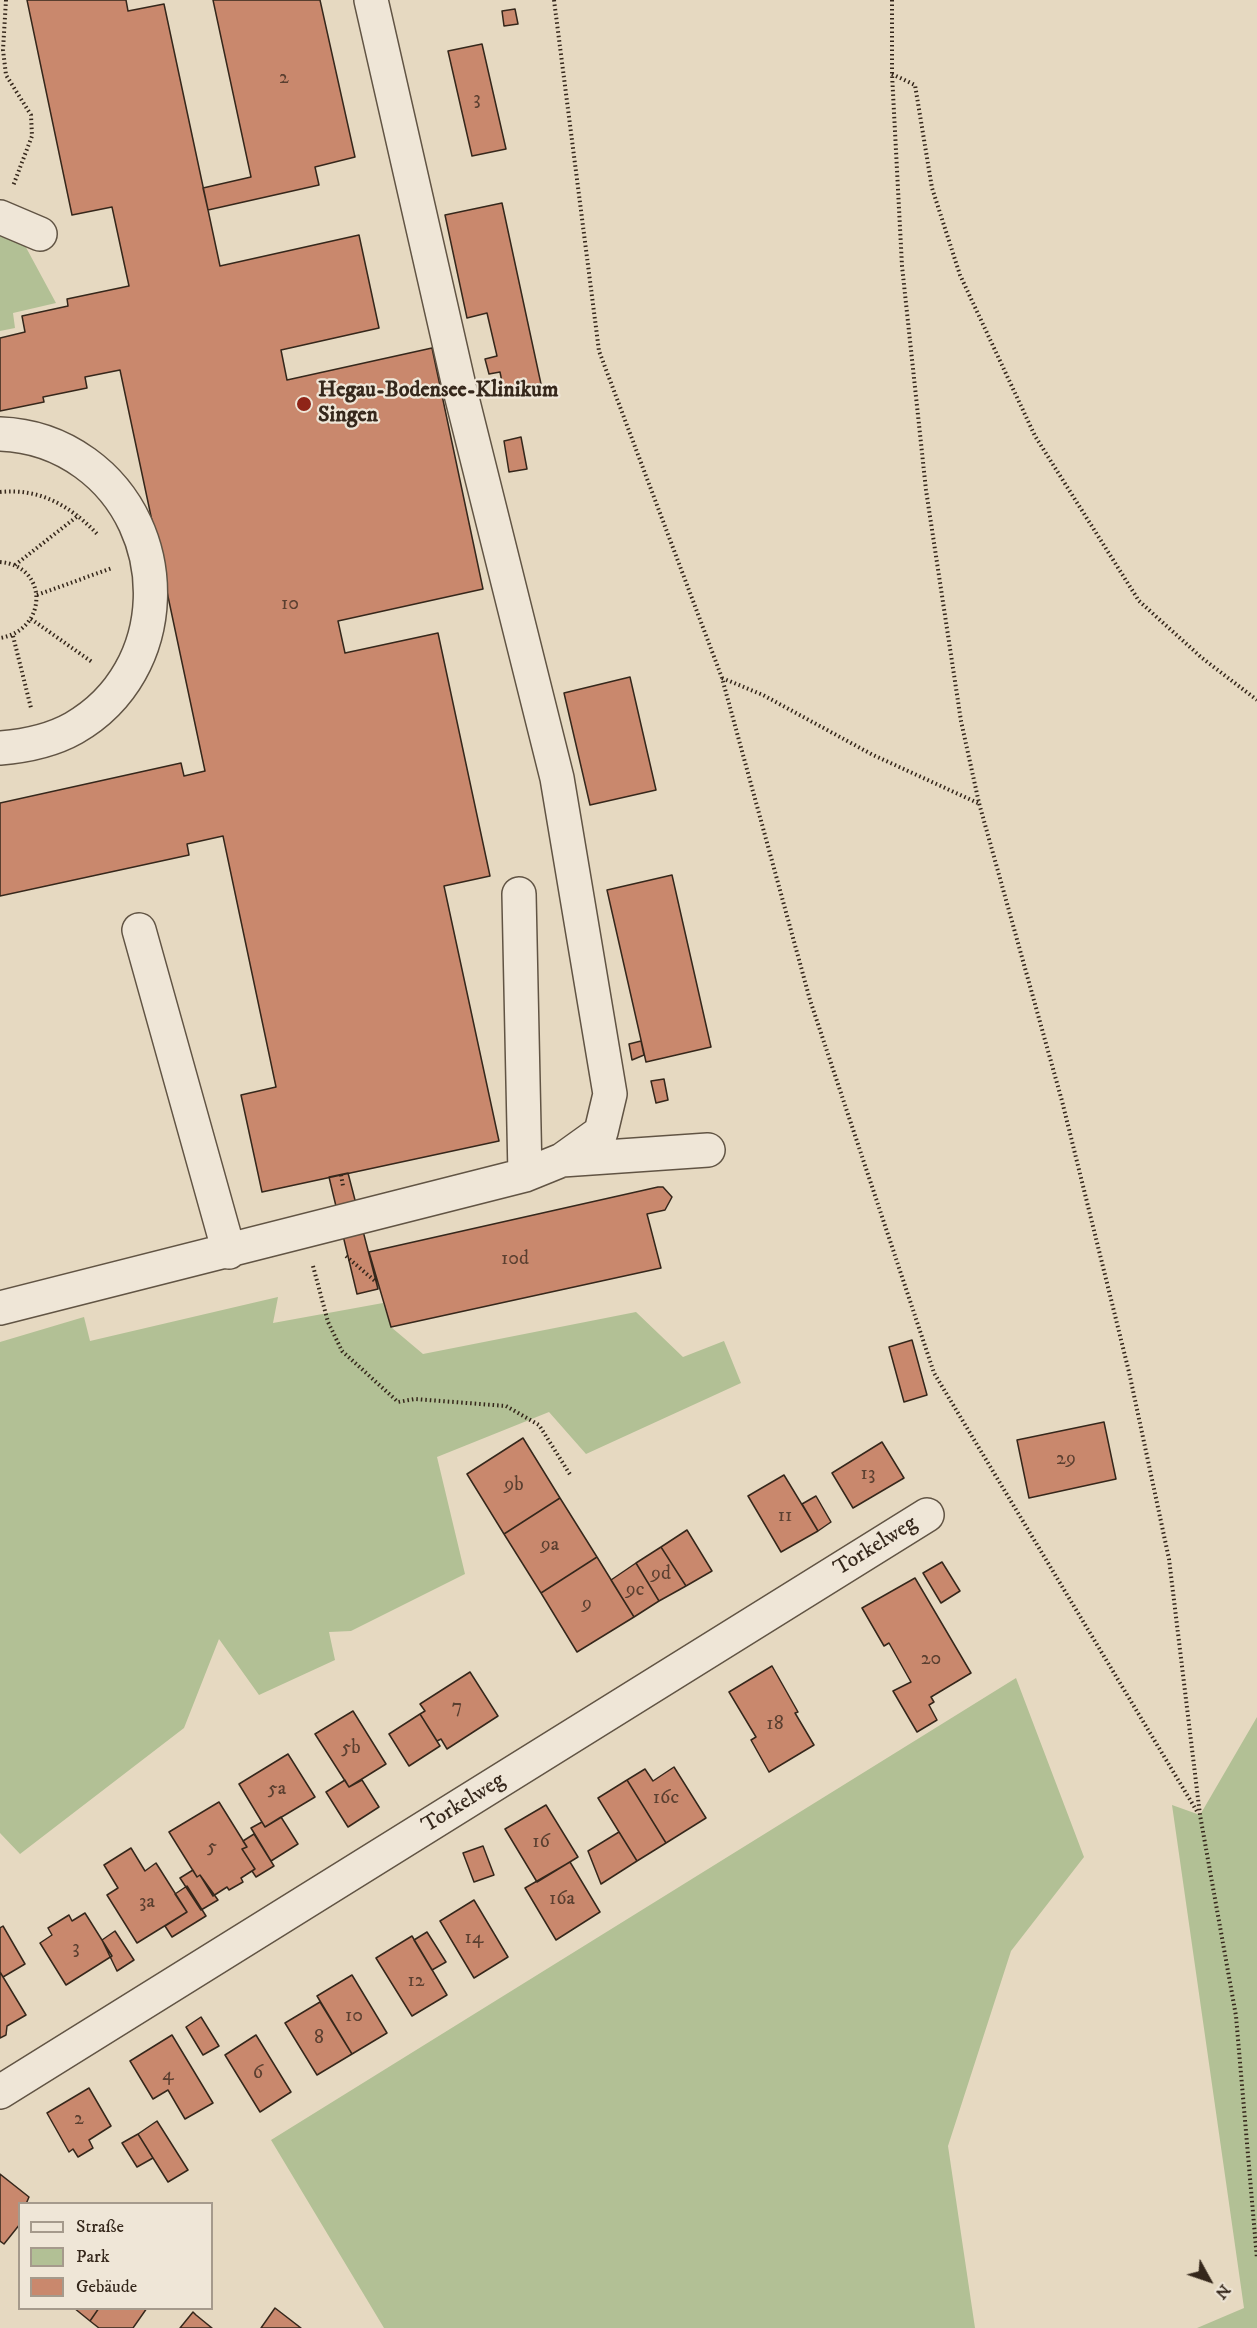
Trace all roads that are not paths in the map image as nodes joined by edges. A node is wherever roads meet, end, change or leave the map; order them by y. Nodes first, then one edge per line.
1 (371, 0) edge
2 (1, 217) edge
3 (40, 234) dead end
4 (0, 434) edge
5 (0, 748) edge
6 (519, 894) dead end
7 (139, 930) dead end
8 (708, 1150) dead end
9 (562, 1160) junction
10 (525, 1175) junction
11 (229, 1252) junction
12 (0, 1308) edge
13 (927, 1515) dead end
14 (0, 2092) edge

1 - 9 street
2 - 3 street
4 - 5 street
6 - 10 street
7 - 11 street
8 - 9 street
9 - 10 street
10 - 11 street
11 - 12 street
13 - 14 street, Torkelweg

